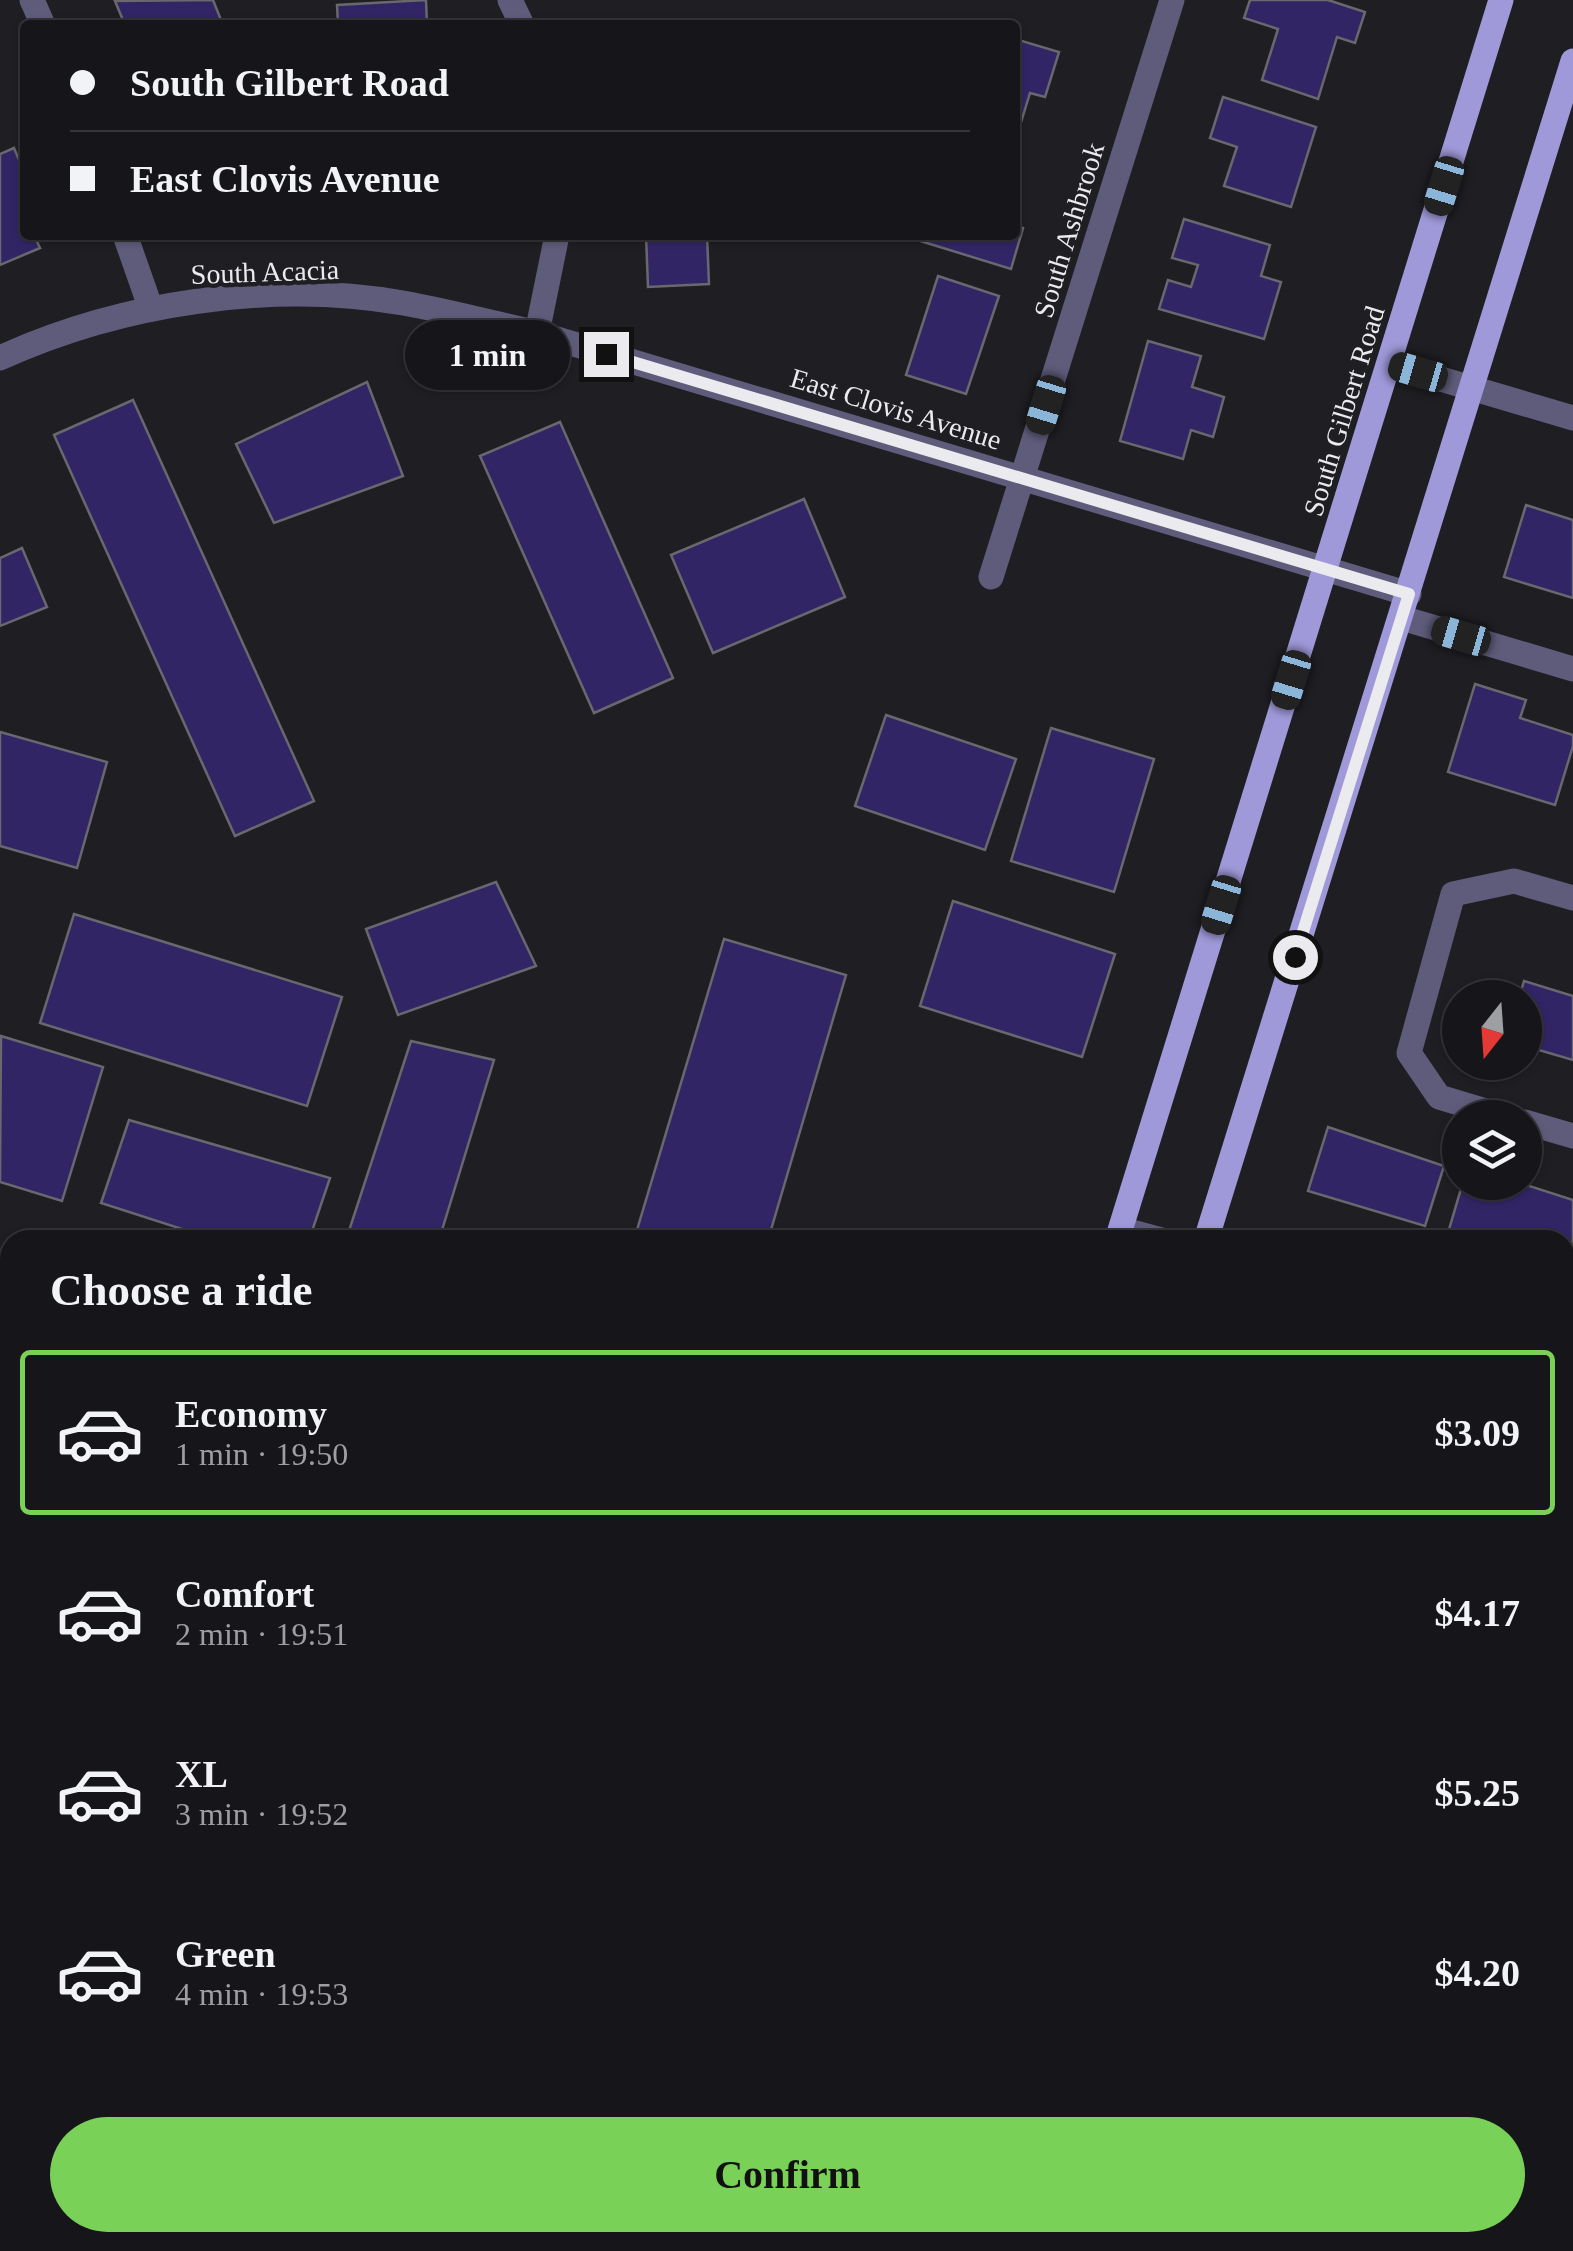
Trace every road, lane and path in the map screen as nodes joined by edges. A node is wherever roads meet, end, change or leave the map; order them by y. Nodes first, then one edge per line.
1 (1172, 0) edge
2 (1501, 0) edge
3 (1573, 62) edge
4 (127, 240) edge
5 (556, 240) edge
6 (151, 309) junction
7 (537, 333) junction
8 (0, 358) edge
9 (1390, 364) junction
10 (1472, 388) junction
11 (1573, 418) edge
12 (1023, 478) junction
13 (1326, 570) junction
14 (991, 577) dead end
15 (1406, 606) junction
16 (1573, 668) edge
17 (1573, 898) edge
18 (1452, 1100) edge
19 (1542, 1127) edge
20 (1573, 1136) edge
21 (1120, 1230) edge
22 (1209, 1230) edge

1 - 12 street, South Ashbrook
2 - 9 main road, South Gilbert Road
3 - 10 main road
4 - 6 street
5 - 7 street
6 - 7 street, South Acacia
6 - 8 street, South Acacia
7 - 12 street, East Clovis Avenue
9 - 10 street
9 - 13 main road, South Gilbert Road
10 - 11 street
10 - 15 main road
12 - 13 street, East Clovis Avenue
12 - 14 street, South Ashbrook
13 - 15 street, East Clovis Avenue
13 - 21 main road, South Gilbert Road
15 - 16 street, East Clovis Avenue
15 - 22 main road
17 - 18 street
19 - 20 street

